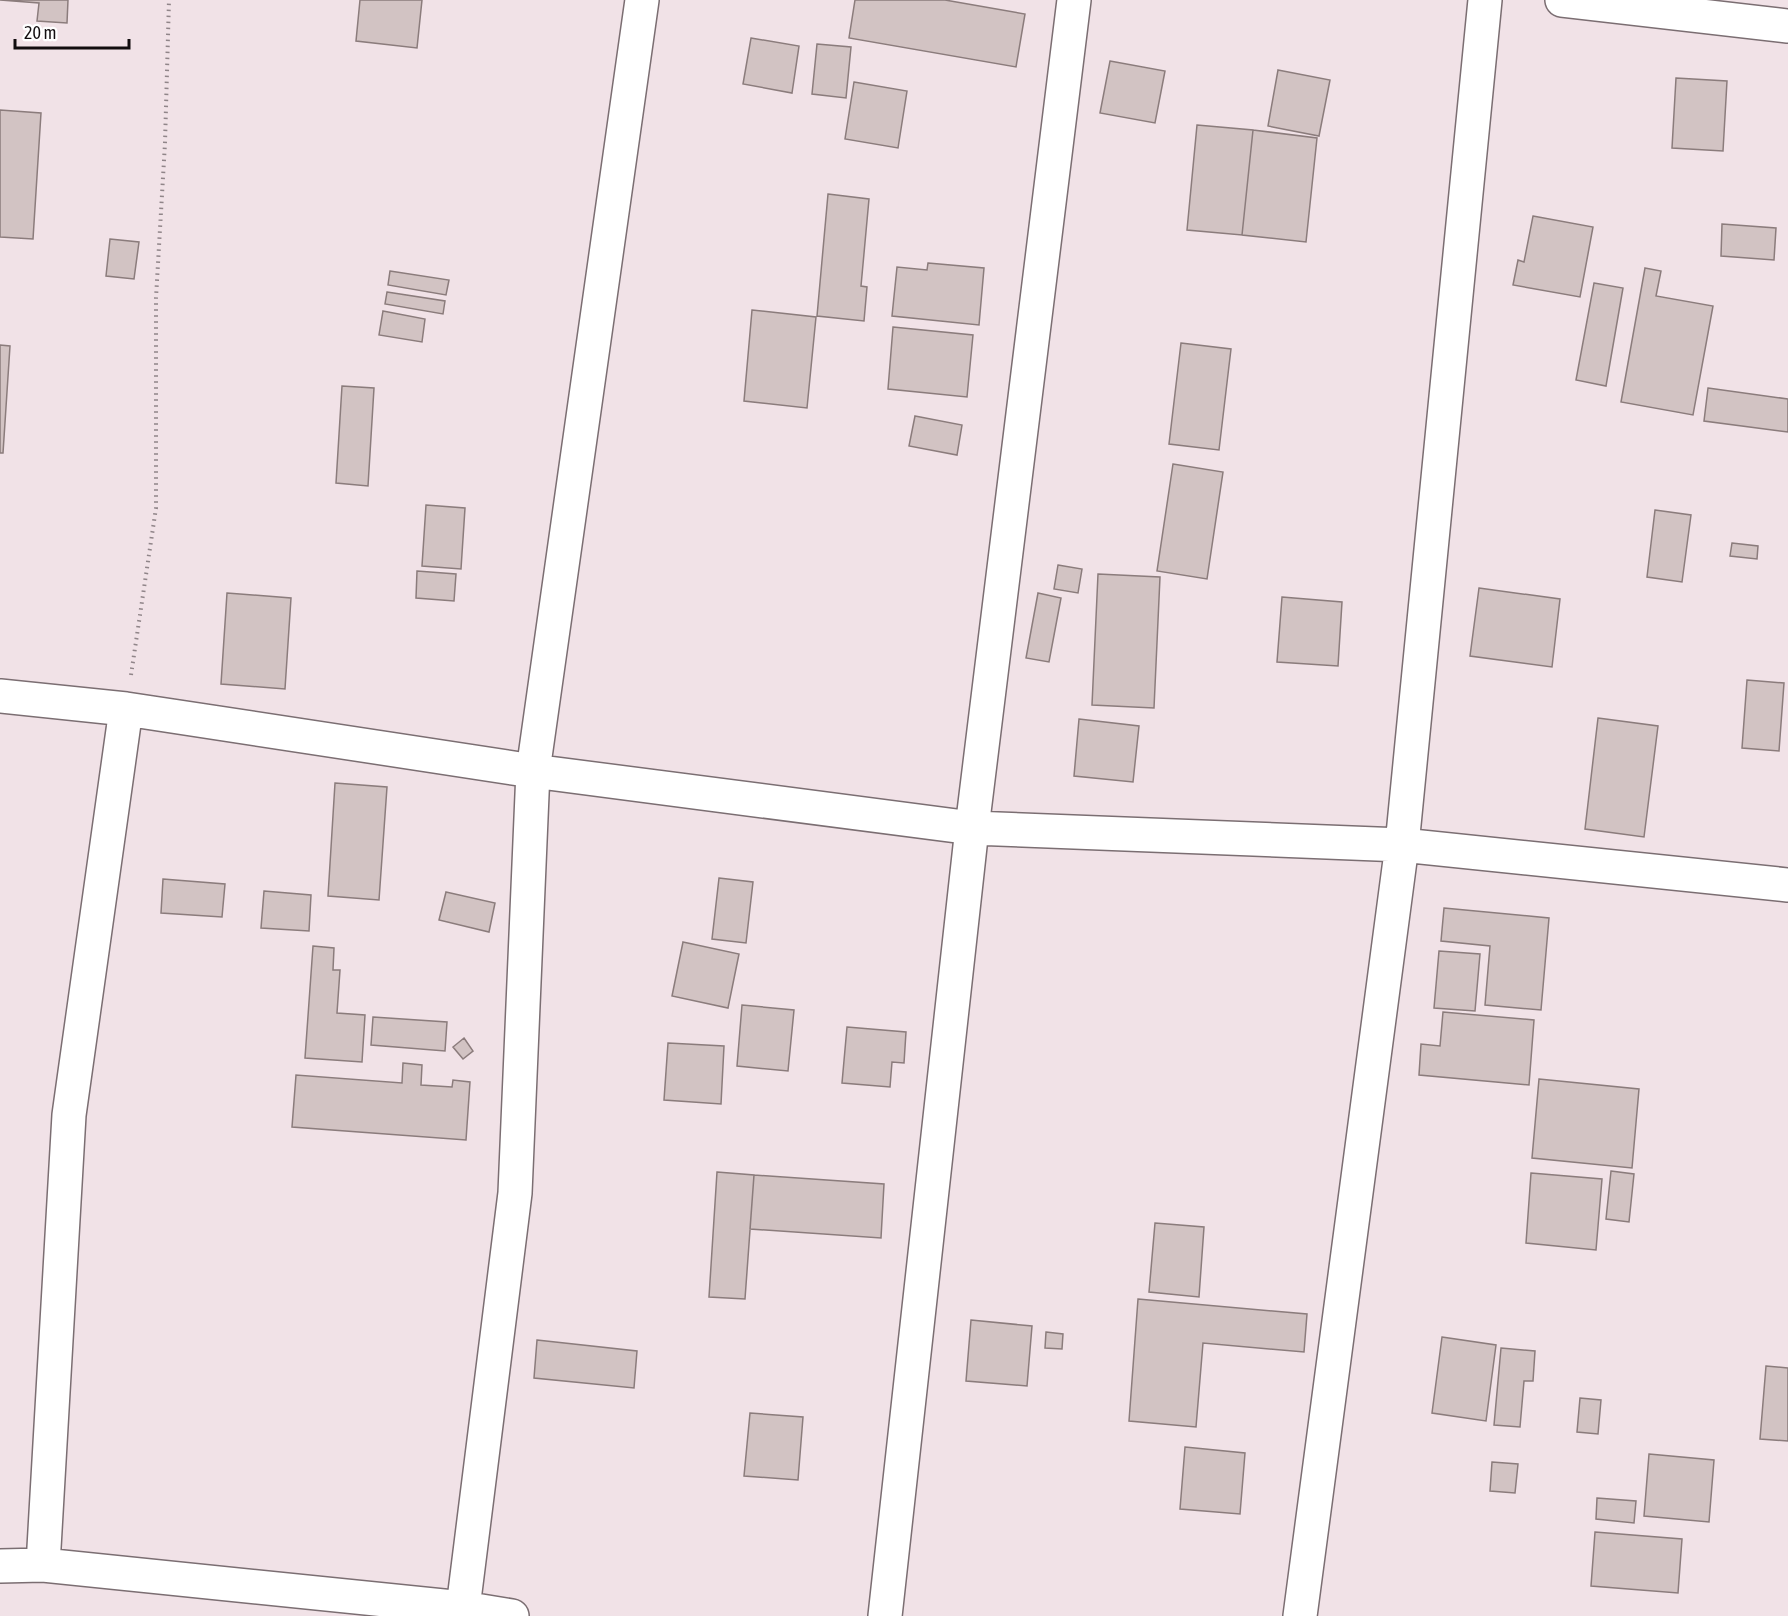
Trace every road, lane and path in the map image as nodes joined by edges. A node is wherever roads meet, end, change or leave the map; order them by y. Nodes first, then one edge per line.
1 (169, 0) edge
2 (642, 0) edge
3 (1074, 0) edge
4 (1485, 0) edge
5 (1562, 0) edge
6 (1788, 26) edge
7 (0, 696) edge
8 (126, 709) junction
9 (533, 771) junction
10 (972, 828) junction
11 (1402, 845) junction
12 (1788, 885) edge
13 (43, 1565) junction
14 (0, 1566) edge
15 (463, 1612) edge
16 (512, 1616) edge
17 (885, 1616) edge
18 (1300, 1616) edge

1 - 8 path
2 - 9 street
3 - 10 street
4 - 11 street
5 - 6 street
7 - 8 street
8 - 9 street
8 - 13 street
9 - 10 street
9 - 15 street
10 - 11 street
10 - 17 street
11 - 12 street
11 - 18 street
13 - 14 street
13 - 15 street
15 - 16 street

